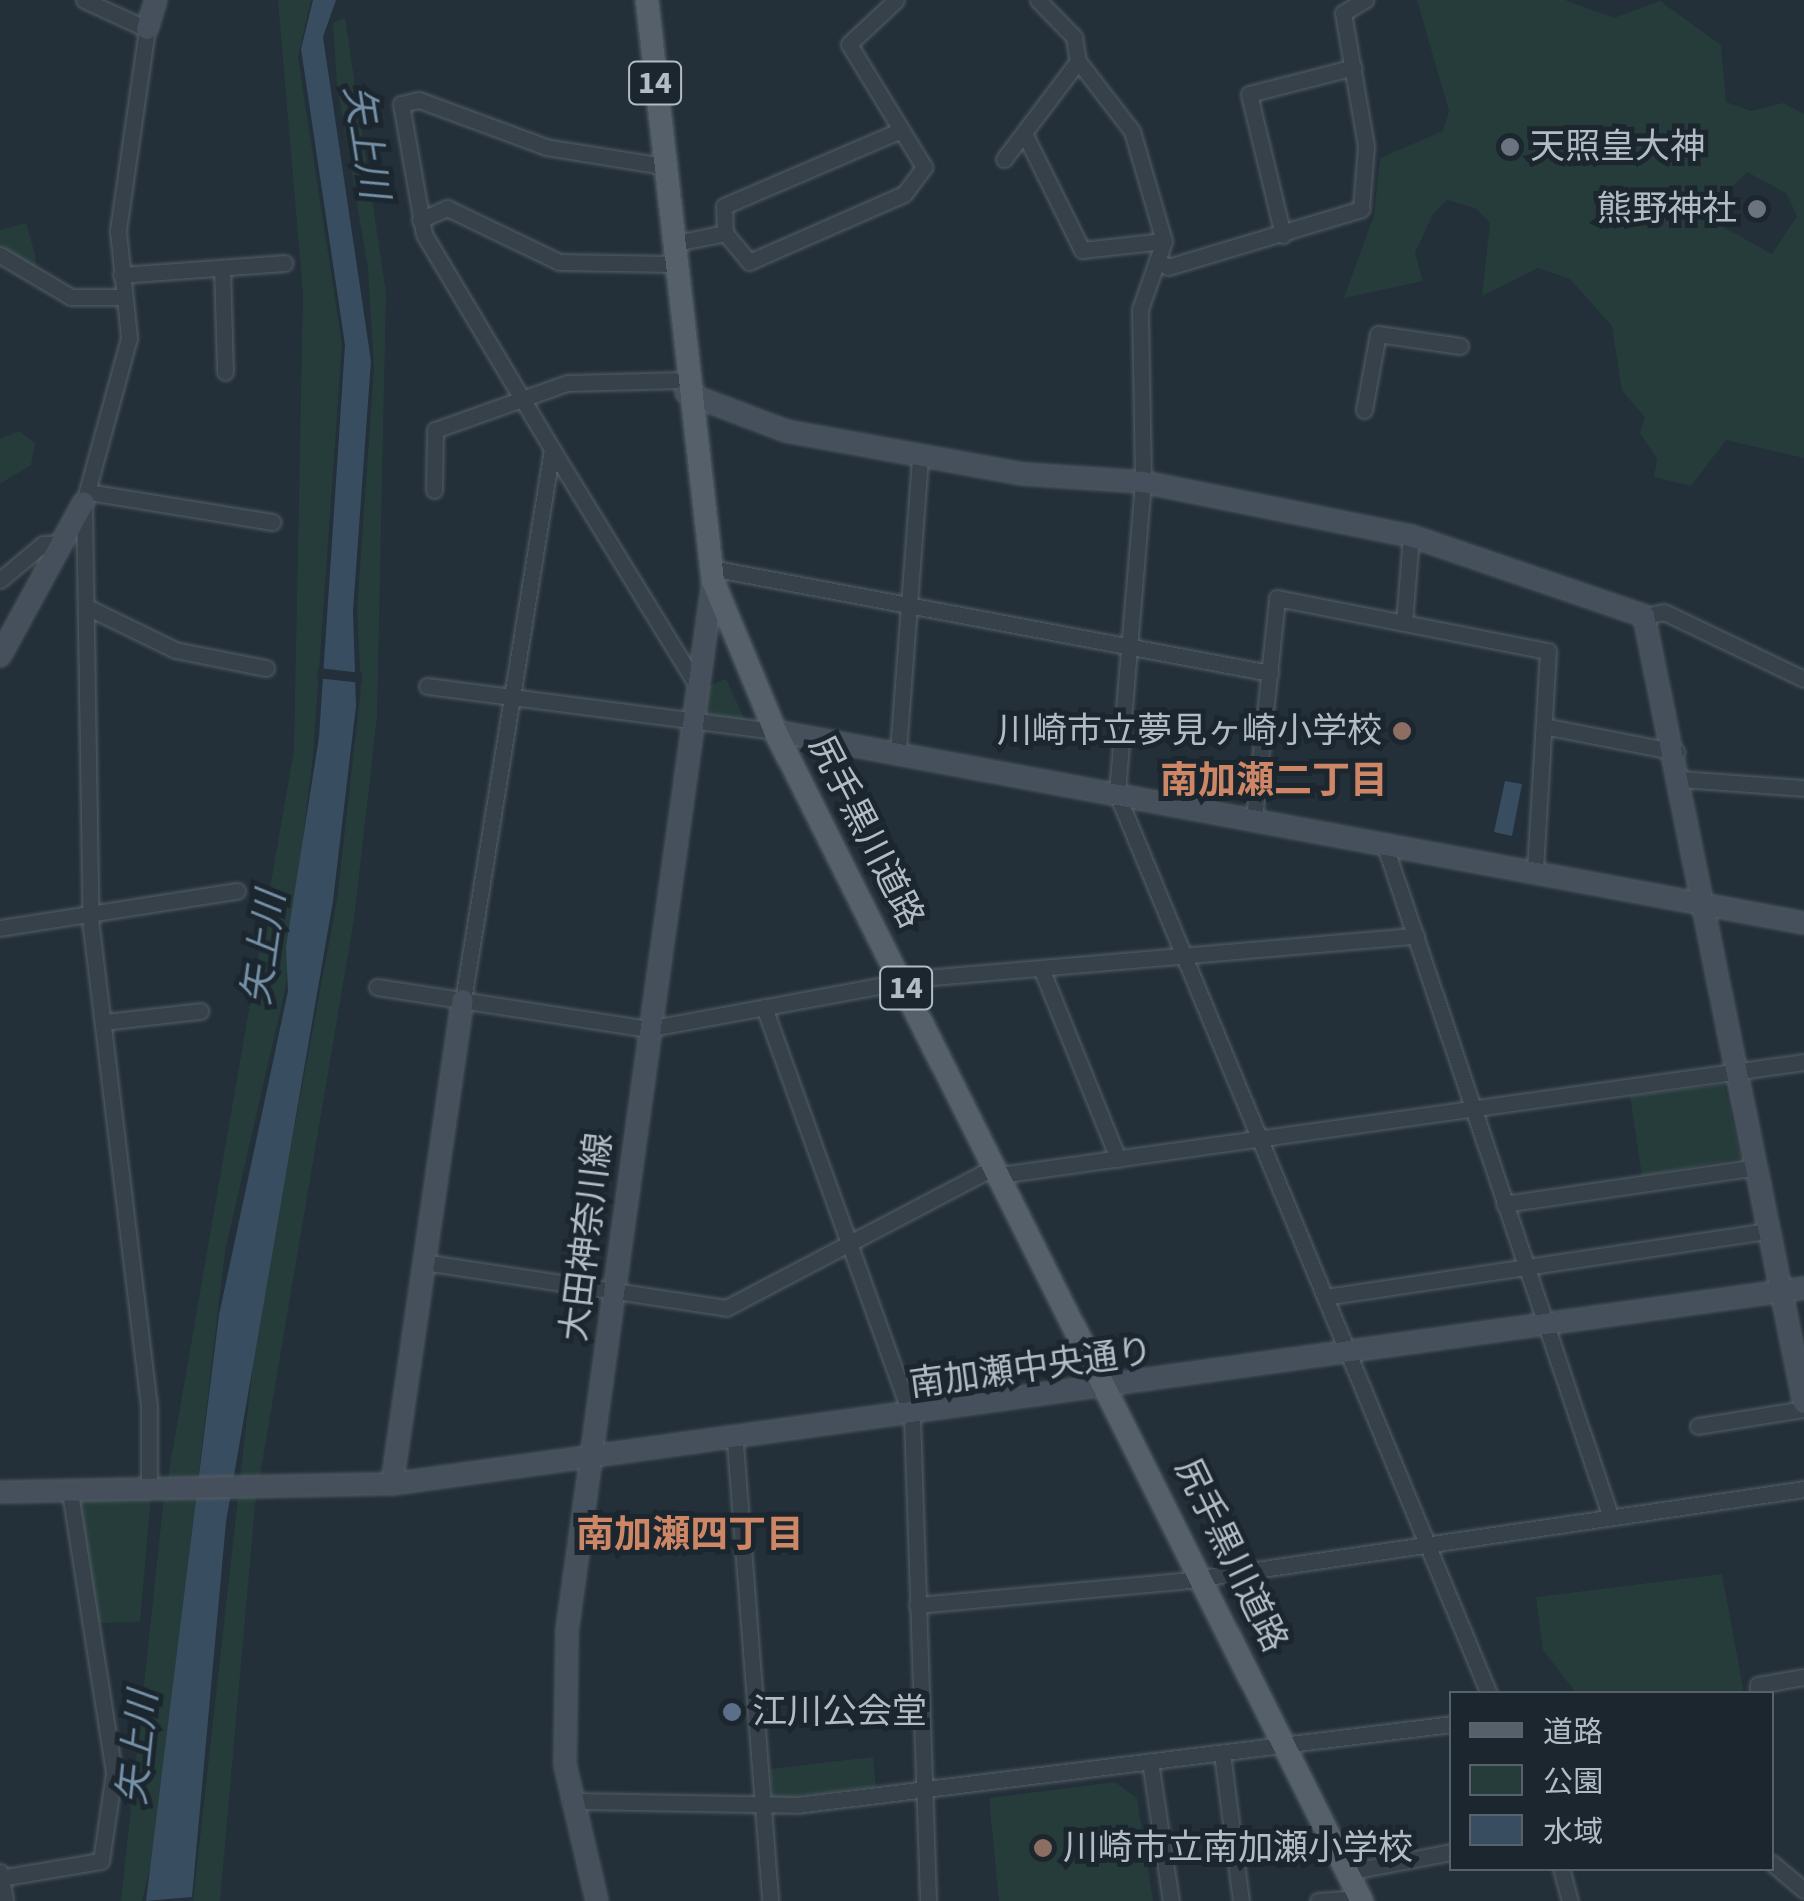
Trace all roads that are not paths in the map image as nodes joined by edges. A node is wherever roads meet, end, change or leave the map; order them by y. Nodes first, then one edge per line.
1 (84, 0) edge
2 (156, 0) edge
3 (648, 0) edge
4 (1038, 0) edge
5 (1365, 0) edge
6 (887, 3) edge
7 (147, 29) junction
8 (1078, 61) junction
9 (1354, 67) junction
10 (901, 130) junction
11 (1024, 133) junction
12 (1004, 159) dead end
13 (663, 166) junction
14 (420, 220) junction
15 (725, 233) junction
16 (1282, 235) junction
17 (1164, 242) junction
18 (672, 254) junction
19 (0, 255) edge
20 (1157, 260) junction
21 (285, 263) dead end
22 (222, 268) junction
23 (121, 275) junction
24 (122, 297) junction
25 (1460, 346) dead end
26 (224, 372) dead end
27 (685, 387) junction
28 (520, 396) junction
29 (1364, 410) dead end
30 (552, 449) junction
31 (920, 456) junction
32 (1143, 482) junction
33 (434, 490) dead end
34 (87, 497) junction
35 (273, 522) dead end
36 (1410, 536) junction
37 (63, 543) junction
38 (712, 575) junction
39 (0, 580) edge
40 (909, 606) junction
41 (88, 608) junction
42 (1644, 616) junction
43 (1404, 623) junction
44 (1129, 646) junction
45 (0, 656) edge
46 (266, 668) dead end
47 (1270, 673) junction
48 (693, 679) junction
49 (1804, 679) edge
50 (427, 686) dead end
51 (514, 696) junction
52 (687, 718) junction
53 (1544, 726) junction
54 (775, 730) junction
55 (898, 752) junction
56 (1676, 752) junction
57 (1681, 779) junction
58 (1804, 788) edge
59 (1118, 794) junction
60 (1254, 818) junction
61 (1384, 844) junction
62 (1534, 871) junction
63 (237, 891) dead end
64 (1703, 903) junction
65 (90, 914) junction
66 (1804, 923) edge
67 (0, 928) edge
68 (1416, 936) junction
69 (1184, 955) junction
70 (1040, 968) junction
71 (903, 982) junction
72 (377, 987) dead end
73 (463, 1000) junction
74 (764, 1007) junction
75 (200, 1010) dead end
76 (104, 1022) junction
77 (647, 1029) junction
78 (1804, 1062) edge
79 (1733, 1075) junction
80 (1473, 1111) junction
81 (1261, 1140) junction
82 (1118, 1159) junction
83 (1752, 1168) junction
84 (998, 1171) junction
85 (1504, 1204) junction
86 (1767, 1230) junction
87 (847, 1244) junction
88 (424, 1262) junction
89 (1524, 1266) junction
90 (1804, 1288) edge
91 (612, 1290) junction
92 (1779, 1291) junction
93 (1326, 1296) junction
94 (1545, 1328) junction
95 (1350, 1355) junction
96 (1110, 1390) junction
97 (1804, 1406) edge
98 (912, 1417) junction
99 (1698, 1426) dead end
100 (734, 1443) junction
101 (588, 1460) junction
102 (392, 1484) junction
103 (156, 1488) junction
104 (1804, 1489) edge
105 (70, 1491) junction
106 (0, 1492) edge
107 (1610, 1514) junction
108 (1429, 1543) junction
109 (1202, 1576) junction
110 (917, 1605) junction
111 (1804, 1677) edge
112 (1488, 1691) edge
113 (1758, 1691) edge
114 (1449, 1724) edge
115 (1285, 1745) junction
116 (1222, 1752) junction
117 (1150, 1761) junction
118 (924, 1788) junction
119 (570, 1801) junction
120 (764, 1807) junction
121 (1449, 1853) edge
122 (1774, 1865) edge
123 (1562, 1871) edge
124 (1347, 1872) junction
125 (0, 1876) edge
126 (1804, 1890) edge
127 (1361, 1900) edge
128 (4, 1901) edge
129 (597, 1901) edge
130 (770, 1901) edge
131 (928, 1901) edge
132 (1170, 1901) edge
133 (1241, 1901) edge
134 (1318, 1901) edge
135 (1570, 1901) edge

1 - 7 street
2 - 7 street
3 - 13 main road, 尻手黒川道路 / 14
4 - 8 street
5 - 9 street
6 - 10 street
7 - 23 street
8 - 11 street
8 - 17 street
9 - 16 street
9 - 16 street
10 - 15 street
10 - 15 street
11 - 12 street
11 - 17 street
13 - 14 street
13 - 18 main road, 尻手黒川道路 / 14
14 - 18 street
14 - 28 street
15 - 18 street
16 - 20 street
17 - 20 street
18 - 27 main road, 尻手黒川道路 / 14
19 - 24 street
20 - 32 street
21 - 22 street
22 - 23 street
22 - 26 street
23 - 24 street
24 - 34 street
25 - 29 street
27 - 28 street
27 - 31 street
27 - 38 main road, 尻手黒川道路 / 14
28 - 30 street
28 - 33 street
30 - 48 street
30 - 51 street
31 - 32 street
31 - 40 street
32 - 36 street
32 - 44 street
34 - 35 street
34 - 37 street
34 - 41 street
36 - 42 street
36 - 43 street
37 - 39 street
37 - 45 street
38 - 40 street
38 - 48 street, 大田神奈川線
38 - 54 main road, 尻手黒川道路 / 14
40 - 44 street
40 - 55 street
41 - 46 street
41 - 65 street
42 - 49 street
42 - 56 street
43 - 47 street
43 - 53 street
44 - 47 street
44 - 59 street
47 - 60 street
48 - 52 street, 大田神奈川線
50 - 51 street
51 - 52 street
51 - 73 street
52 - 54 street
52 - 77 street, 大田神奈川線
53 - 56 street
53 - 62 street
54 - 55 street
54 - 71 main road, 尻手黒川道路 / 14
55 - 59 street
56 - 57 street
57 - 58 street
57 - 64 street
59 - 60 street
59 - 69 street
60 - 61 street
61 - 62 street
61 - 68 street
62 - 64 street
63 - 65 street
64 - 66 street
64 - 79 street
65 - 67 street
65 - 76 street
68 - 69 street
68 - 80 street
69 - 70 street
69 - 81 street
70 - 71 street
70 - 82 street
71 - 74 street
71 - 84 main road, 尻手黒川道路 / 14
72 - 73 street
73 - 77 street
73 - 88 street
74 - 77 street
74 - 87 street
75 - 76 street
76 - 103 street
77 - 91 street, 大田神奈川線
78 - 79 street
79 - 80 street
79 - 83 street
80 - 81 street
80 - 85 street
81 - 82 street
81 - 93 street
82 - 84 street
83 - 85 street
83 - 86 street
84 - 87 street
84 - 96 main road, 尻手黒川道路 / 14
85 - 89 street
86 - 89 street
86 - 92 street
87 - 91 street
87 - 98 street
88 - 91 street
88 - 102 street
89 - 93 street
89 - 94 street
90 - 92 street, 南加瀬中央通り
91 - 101 street, 大田神奈川線
92 - 94 street, 南加瀬中央通り
92 - 97 street
93 - 95 street
94 - 95 street, 南加瀬中央通り
94 - 107 street
95 - 96 street, 南加瀬中央通り
95 - 108 street
96 - 98 street, 南加瀬中央通り
96 - 109 main road, 尻手黒川道路 / 14
97 - 99 street
98 - 100 street, 南加瀬中央通り
98 - 110 street
100 - 101 street, 南加瀬中央通り
100 - 120 street
101 - 102 street, 南加瀬中央通り
101 - 119 street, 大田神奈川線
102 - 103 street, 南加瀬中央通り
103 - 105 street, 南加瀬中央通り
104 - 107 street
105 - 106 street, 南加瀬中央通り
105 - 125 street
107 - 108 street
108 - 109 street
108 - 112 street
109 - 110 street
109 - 115 main road, 尻手黒川道路 / 14
110 - 118 street
111 - 113 street
114 - 115 street
115 - 116 street
115 - 124 main road, 尻手黒川道路 / 14
116 - 117 street
116 - 133 street
117 - 118 street
117 - 132 street
118 - 120 street
118 - 131 street
119 - 120 street
119 - 129 street, 大田神奈川線
120 - 130 street
121 - 124 street
122 - 126 street
123 - 135 street
124 - 127 main road, 尻手黒川道路 / 14
125 - 128 street
127 - 134 street

